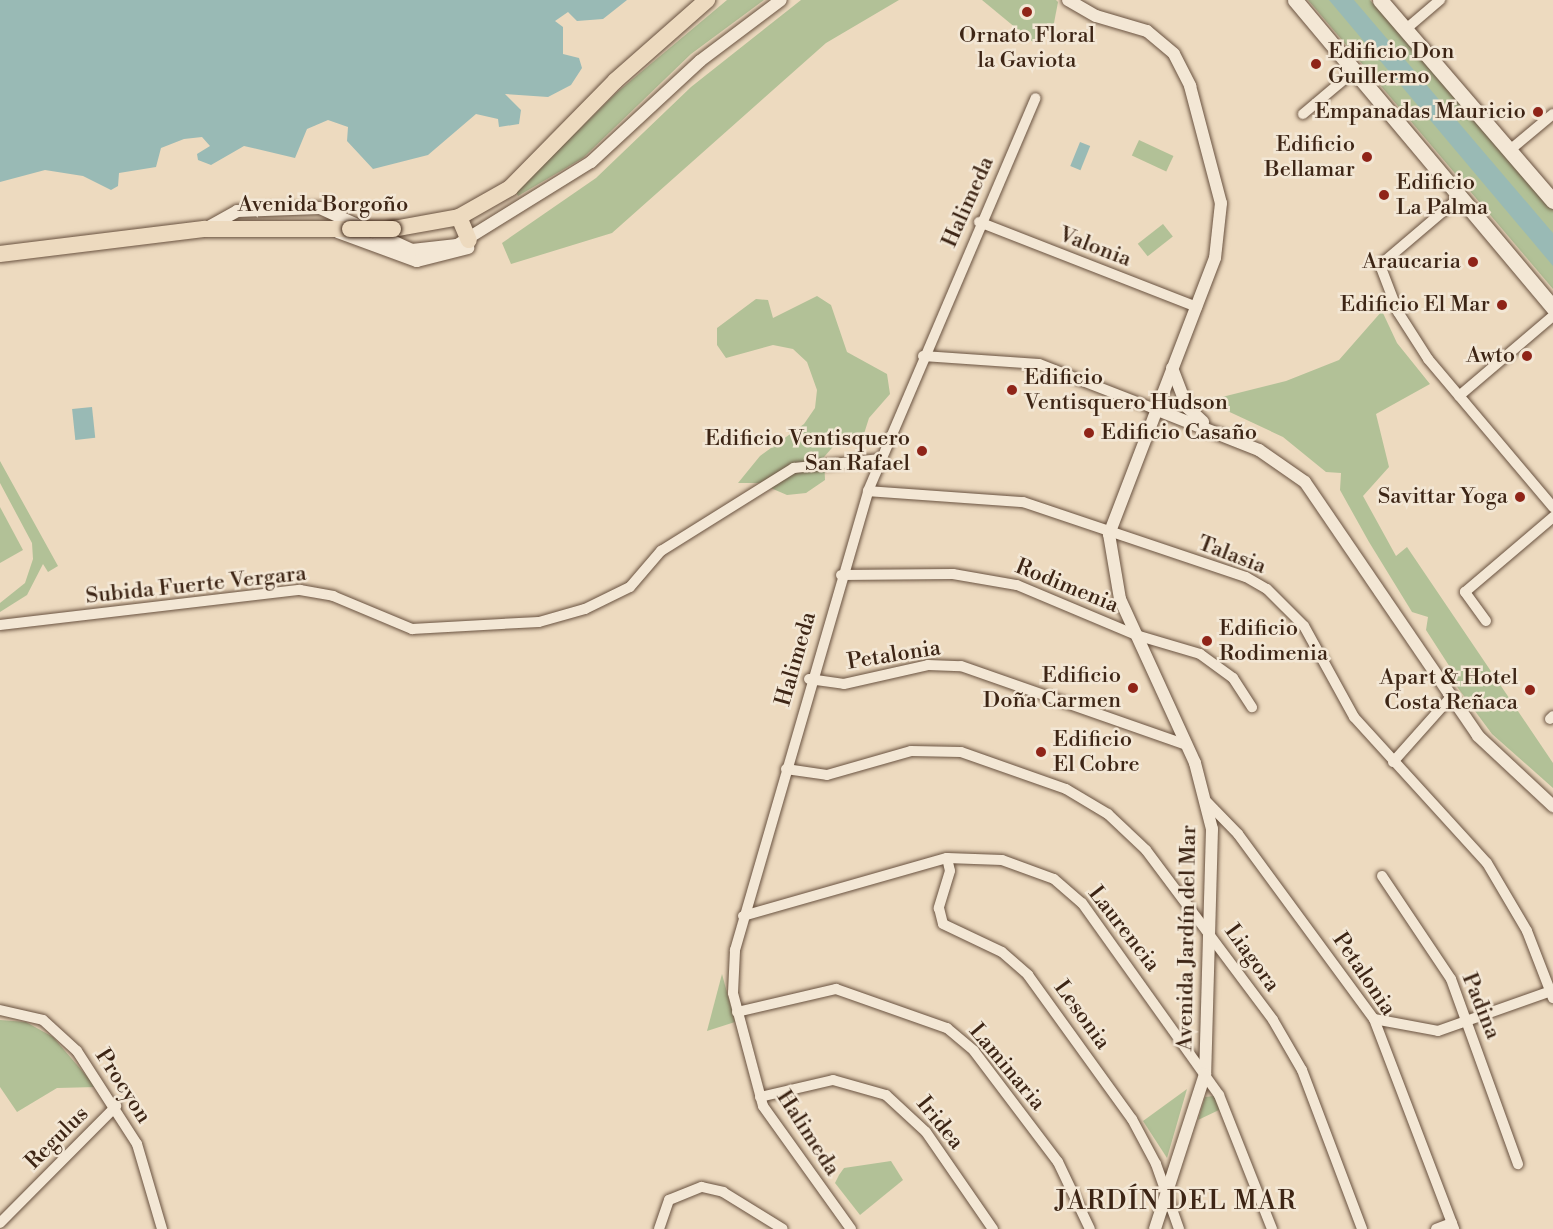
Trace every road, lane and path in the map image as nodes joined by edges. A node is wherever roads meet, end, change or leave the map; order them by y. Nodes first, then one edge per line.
1 (707, 0) edge
2 (781, 0) edge
3 (1068, 0) edge
4 (1296, 0) edge
5 (1380, 0) edge
6 (1440, 0) edge
7 (1406, 29) junction
8 (1354, 70) junction
9 (1036, 98) dead end
10 (1303, 114) dead end
11 (1553, 114) edge
12 (1510, 150) junction
13 (1460, 197) junction
14 (1553, 201) edge
15 (459, 217) junction
16 (979, 222) junction
17 (319, 227) junction
18 (205, 229) junction
19 (491, 229) junction
20 (469, 240) junction
21 (0, 254) edge
22 (1197, 308) junction
23 (1553, 308) edge
24 (1553, 316) edge
25 (923, 356) junction
26 (1172, 368) junction
27 (1459, 396) junction
28 (1155, 410) junction
29 (1209, 427) junction
30 (881, 459) junction
31 (868, 490) junction
32 (1553, 507) edge
33 (1553, 517) edge
34 (1109, 534) junction
35 (841, 574) junction
36 (1486, 621) dead end
37 (0, 625) edge
38 (1137, 635) junction
39 (809, 679) junction
40 (1449, 698) junction
41 (1252, 707) dead end
42 (1187, 745) junction
43 (1393, 762) junction
44 (786, 769) junction
45 (1207, 802) junction
46 (1553, 806) edge
47 (946, 858) junction
48 (1382, 876) dead end
49 (743, 916) junction
50 (1211, 934) junction
51 (1552, 994) edge
52 (0, 1010) edge
53 (737, 1012) junction
54 (1374, 1020) junction
55 (1469, 1022) junction
56 (1205, 1074) junction
57 (760, 1096) junction
58 (116, 1106) junction
59 (1518, 1164) dead end
60 (1167, 1192) junction
61 (0, 1223) edge
62 (1453, 1226) edge
63 (162, 1229) edge
64 (659, 1229) edge
65 (783, 1229) edge
66 (851, 1229) edge
67 (993, 1229) edge
68 (1090, 1229) edge
69 (1155, 1229) edge
70 (1179, 1229) edge
71 (1272, 1229) edge
72 (1362, 1229) edge
73 (1436, 1229) edge

1 - 15 main road, Avenida Borgoño
2 - 19 street
3 - 22 street, Avenida Jardín del Mar
4 - 8 main road
5 - 7 main road
6 - 7 street
7 - 12 main road
8 - 10 street
8 - 13 main road
9 - 16 street, Halimeda
11 - 12 street
12 - 14 main road
13 - 23 main road
13 - 27 street
15 - 17 main road, Avenida Borgoño, bridge
15 - 20 main road
16 - 22 street, Valonia
16 - 25 street, Halimeda
17 - 18 main road, Avenida Borgoño
17 - 19 street
18 - 20 street
18 - 21 main road, Avenida Borgoño
19 - 20 street
22 - 26 street, Avenida Jardín del Mar
24 - 27 street
25 - 28 street
25 - 30 street, Halimeda
26 - 28 street, Avenida Jardín del Mar
26 - 29 street
27 - 32 street
28 - 29 street
28 - 34 street, Avenida Jardín del Mar
29 - 40 street
30 - 31 street, Halimeda
30 - 37 street, Subida Fuerte Vergara
31 - 34 street, Talasia
31 - 35 street, Halimeda
33 - 36 street
34 - 38 street, Avenida Jardín del Mar
34 - 43 street, Talasia
35 - 38 street, Rodimenia
35 - 39 street, Halimeda
38 - 41 street, Rodimenia
38 - 42 street, Avenida Jardín del Mar
39 - 42 street, Petalonia
39 - 44 street, Halimeda
40 - 43 street
40 - 46 street
42 - 45 street, Avenida Jardín del Mar
43 - 51 street, Talasia
44 - 49 street, Halimeda
44 - 50 street, Liagora
45 - 50 street, Avenida Jardín del Mar
45 - 54 street, Petalonia
47 - 49 street, Laurencia
47 - 56 street, Laurencia
47 - 60 street, Lesonia
48 - 55 street, Padina
49 - 53 street, Halimeda
50 - 56 street, Avenida Jardín del Mar
50 - 72 street, Liagora
51 - 55 street
52 - 58 street, Procyon
53 - 57 street, Halimeda
53 - 68 street, Laminaria
54 - 55 street
54 - 62 street, Petalonia
55 - 59 street, Padina
56 - 60 street, Avenida Jardín del Mar
56 - 71 street, Laurencia
57 - 66 street, Halimeda
57 - 67 street, Iridea
58 - 61 street, Regulus
58 - 63 street, Procyon
60 - 69 street, Avenida Jardín del Mar
60 - 70 street, Lesonia
62 - 73 street
64 - 65 street

